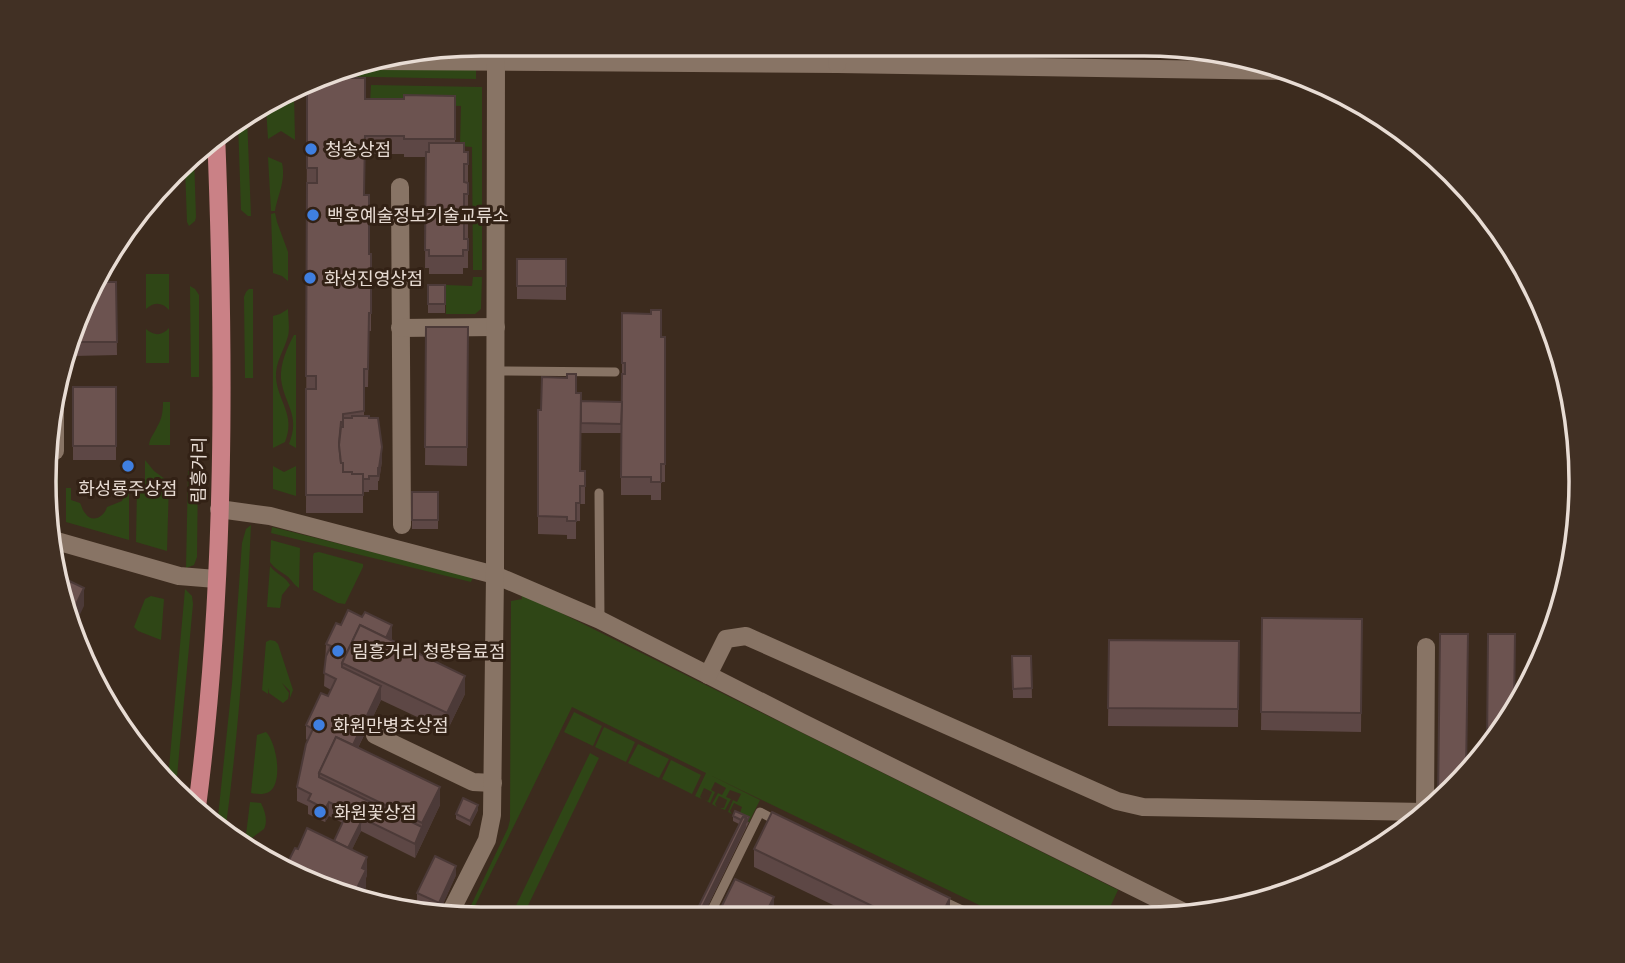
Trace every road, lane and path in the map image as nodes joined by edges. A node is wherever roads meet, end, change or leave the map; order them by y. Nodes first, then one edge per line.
1 (837, 56) edge
2 (417, 61) edge
3 (496, 62) junction
4 (837, 64) junction
5 (1255, 70) edge
6 (217, 149) edge
7 (400, 187) dead end
8 (496, 327) junction
9 (400, 328) junction
10 (496, 371) junction
11 (615, 372) dead end
12 (599, 493) dead end
13 (219, 509) junction
14 (401, 525) dead end
15 (61, 542) edge
16 (495, 575) junction
17 (216, 579) junction
18 (600, 620) junction
19 (1426, 647) dead end
20 (708, 675) junction
21 (375, 735) dead end
22 (493, 783) junction
23 (198, 798) edge
24 (1425, 800) edge
25 (1411, 812) edge
26 (784, 824) edge
27 (928, 894) edge
28 (454, 906) edge
29 (1172, 906) edge
30 (713, 907) edge
31 (955, 907) edge

1 - 4 street
2 - 3 street
3 - 4 street
3 - 8 street
4 - 5 street
6 - 13 main road, 림흥거리
7 - 9 street
8 - 9 street
8 - 10 street
9 - 14 street
10 - 11 lane
10 - 16 street
12 - 18 lane
13 - 16 street
13 - 17 main road, 림흥거리
15 - 17 street
16 - 18 street
16 - 22 street
17 - 23 main road, 림흥거리
18 - 20 street
19 - 24 street
20 - 25 street
20 - 29 street
21 - 22 street
22 - 28 street
26 - 30 lane
27 - 31 lane

